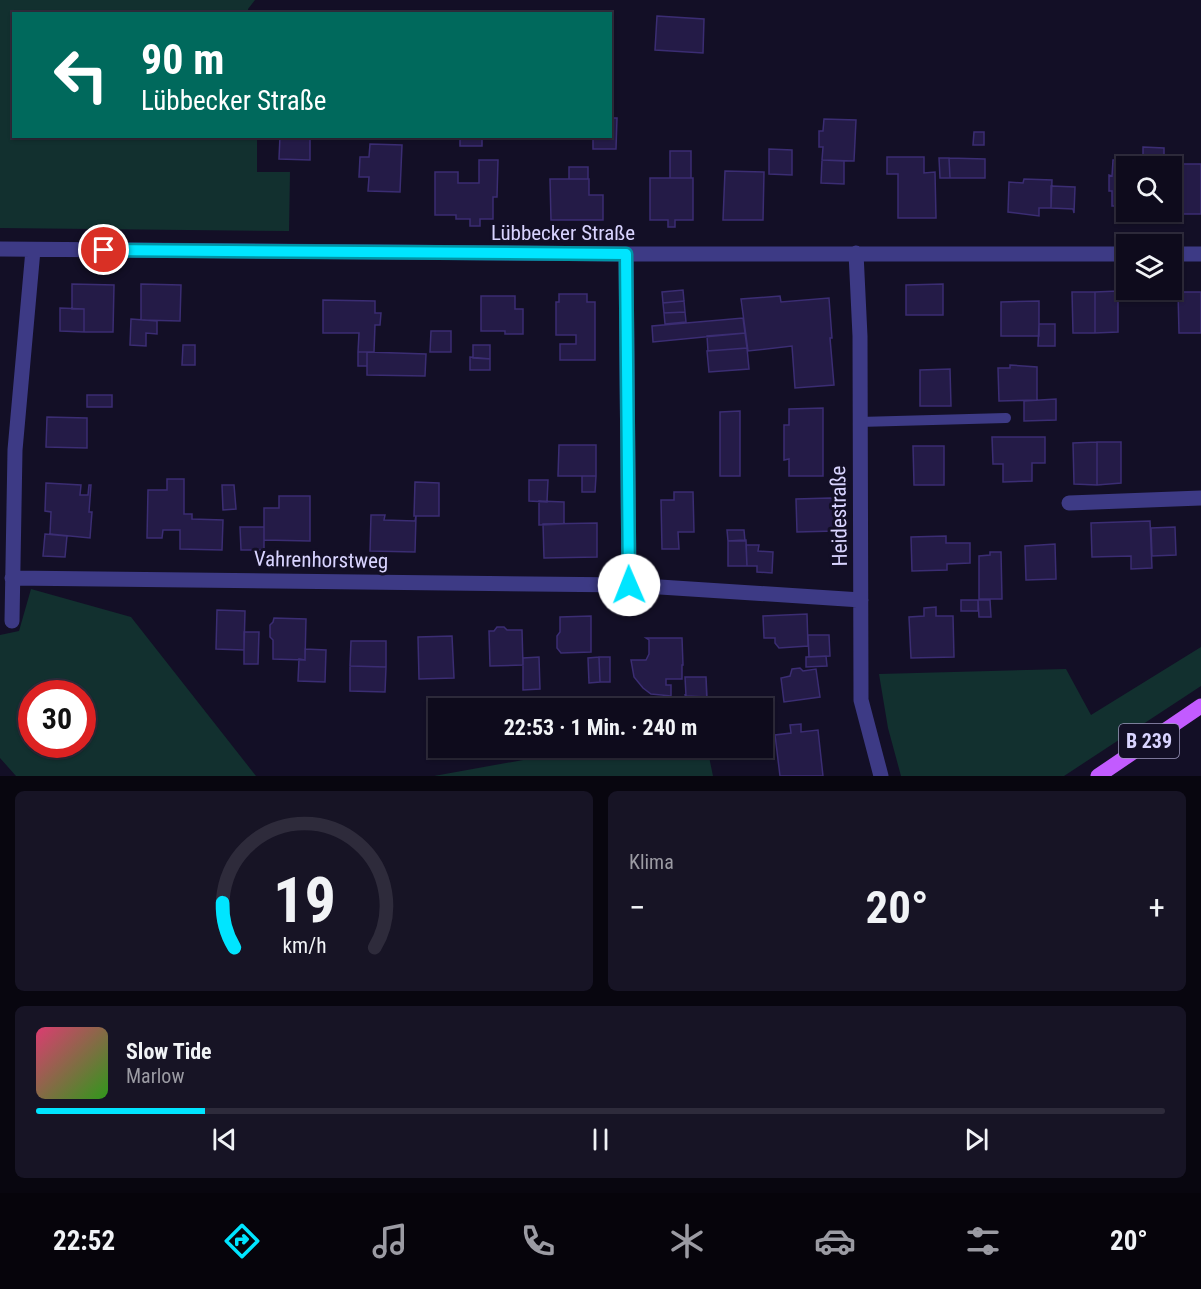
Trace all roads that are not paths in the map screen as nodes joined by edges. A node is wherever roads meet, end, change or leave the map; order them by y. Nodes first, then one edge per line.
1 (0, 249) edge
2 (33, 250) junction
3 (856, 253) junction
4 (626, 254) junction
5 (1116, 254) edge
6 (1182, 254) edge
7 (1201, 254) edge
8 (1006, 418) dead end
9 (859, 422) junction
10 (1201, 498) edge
11 (1069, 503) dead end
12 (12, 578) junction
13 (629, 585) junction
14 (861, 600) junction
15 (12, 621) dead end
16 (1201, 706) edge
17 (882, 776) edge
18 (1098, 776) edge

1 - 2 street, Lübbecker Straße
2 - 4 street, Lübbecker Straße
2 - 12 street
3 - 4 street, Lübbecker Straße
3 - 5 street, Lübbecker Straße
3 - 9 street, Heidestraße
4 - 13 street
6 - 7 street
8 - 9 lane
9 - 14 street, Heidestraße
10 - 11 street
12 - 13 street, Vahrenhorstweg
12 - 15 street
13 - 14 street, Vahrenhorstweg
14 - 17 street, Heidestraße
16 - 18 main road, B 239

